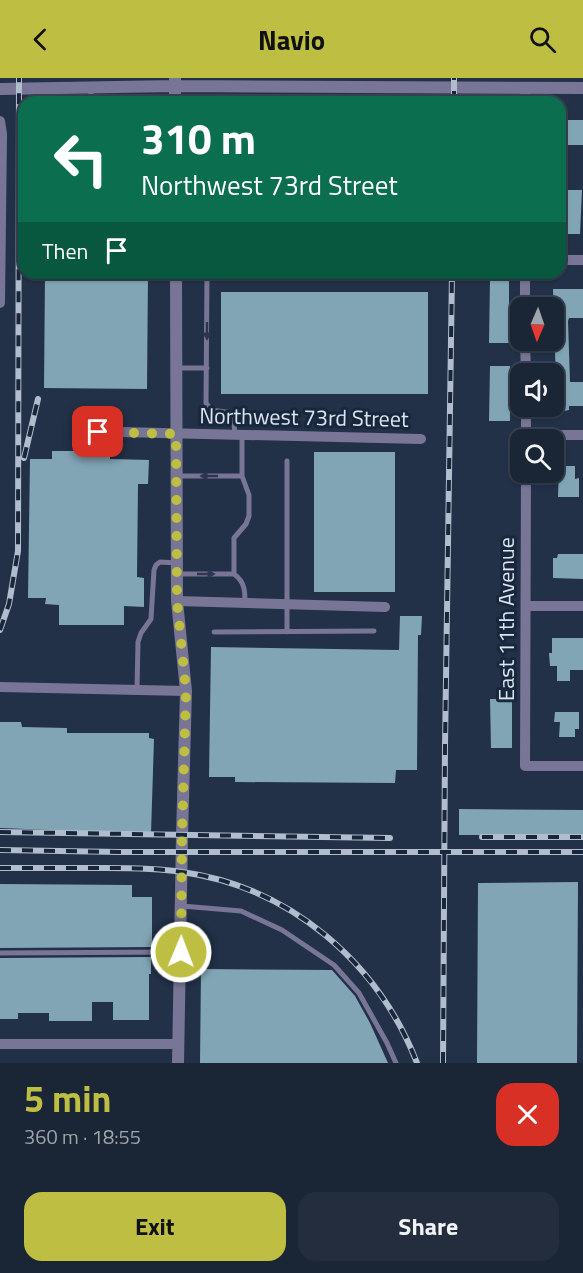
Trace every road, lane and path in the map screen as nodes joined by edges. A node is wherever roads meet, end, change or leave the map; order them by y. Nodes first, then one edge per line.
1 (175, 82) edge
2 (228, 82) edge
3 (355, 82) edge
4 (559, 83) edge
5 (91, 88) junction
6 (525, 88) junction
7 (583, 88) edge
8 (0, 89) edge
9 (91, 96) edge
10 (525, 96) edge
11 (0, 122) edge
12 (0, 239) edge
13 (566, 260) edge
14 (583, 260) edge
15 (176, 279) edge
16 (207, 279) edge
17 (525, 279) edge
18 (525, 297) edge
19 (0, 303) edge
20 (176, 368) junction
21 (207, 368) junction
22 (79, 431) dead end
23 (176, 434) junction
24 (238, 435) junction
25 (583, 435) edge
26 (564, 436) edge
27 (421, 439) dead end
28 (287, 460) dead end
29 (176, 476) junction
30 (242, 476) junction
31 (526, 483) edge
32 (177, 568) junction
33 (234, 574) junction
34 (177, 601) junction
35 (245, 603) junction
36 (287, 604) junction
37 (525, 606) junction
38 (583, 606) edge
39 (385, 607) dead end
40 (374, 631) dead end
41 (214, 632) dead end
42 (288, 632) junction
43 (0, 687) edge
44 (137, 690) junction
45 (186, 691) junction
46 (583, 766) edge
47 (182, 906) junction
48 (181, 952) junction
49 (0, 953) edge
50 (0, 1044) edge
51 (178, 1044) junction
52 (178, 1063) edge
53 (396, 1063) edge

1 - 2 street
1 - 5 street
2 - 3 street
3 - 6 street
4 - 6 street
4 - 7 street
5 - 8 street
5 - 9 lane
6 - 10 street
11 - 12 street
12 - 19 street
13 - 14 street
15 - 20 street
16 -> 21 lane
17 - 18 street
20 - 21 lane
20 - 23 street
21 - 24 lane
22 - 23 street, Northwest 73rd Street
23 - 24 street, Northwest 73rd Street
23 - 29 street
24 - 27 street, Northwest 73rd Street
24 - 30 lane
25 - 26 street
28 - 36 lane
30 -> 29 lane
29 - 32 street
30 - 33 lane
31 - 37 street, East 11th Avenue
32 -> 33 lane
32 - 34 street
32 - 44 lane
33 - 35 lane
34 - 35 street
34 - 45 street
35 - 36 street
36 - 39 street
36 - 42 lane
37 - 38 street
37 - 46 street, East 11th Avenue
40 - 42 lane
41 - 42 lane
43 - 44 street
44 - 45 street
45 - 47 street
47 - 48 street
47 - 53 lane
48 - 49 lane
48 - 51 street
50 - 51 street
51 - 52 street

